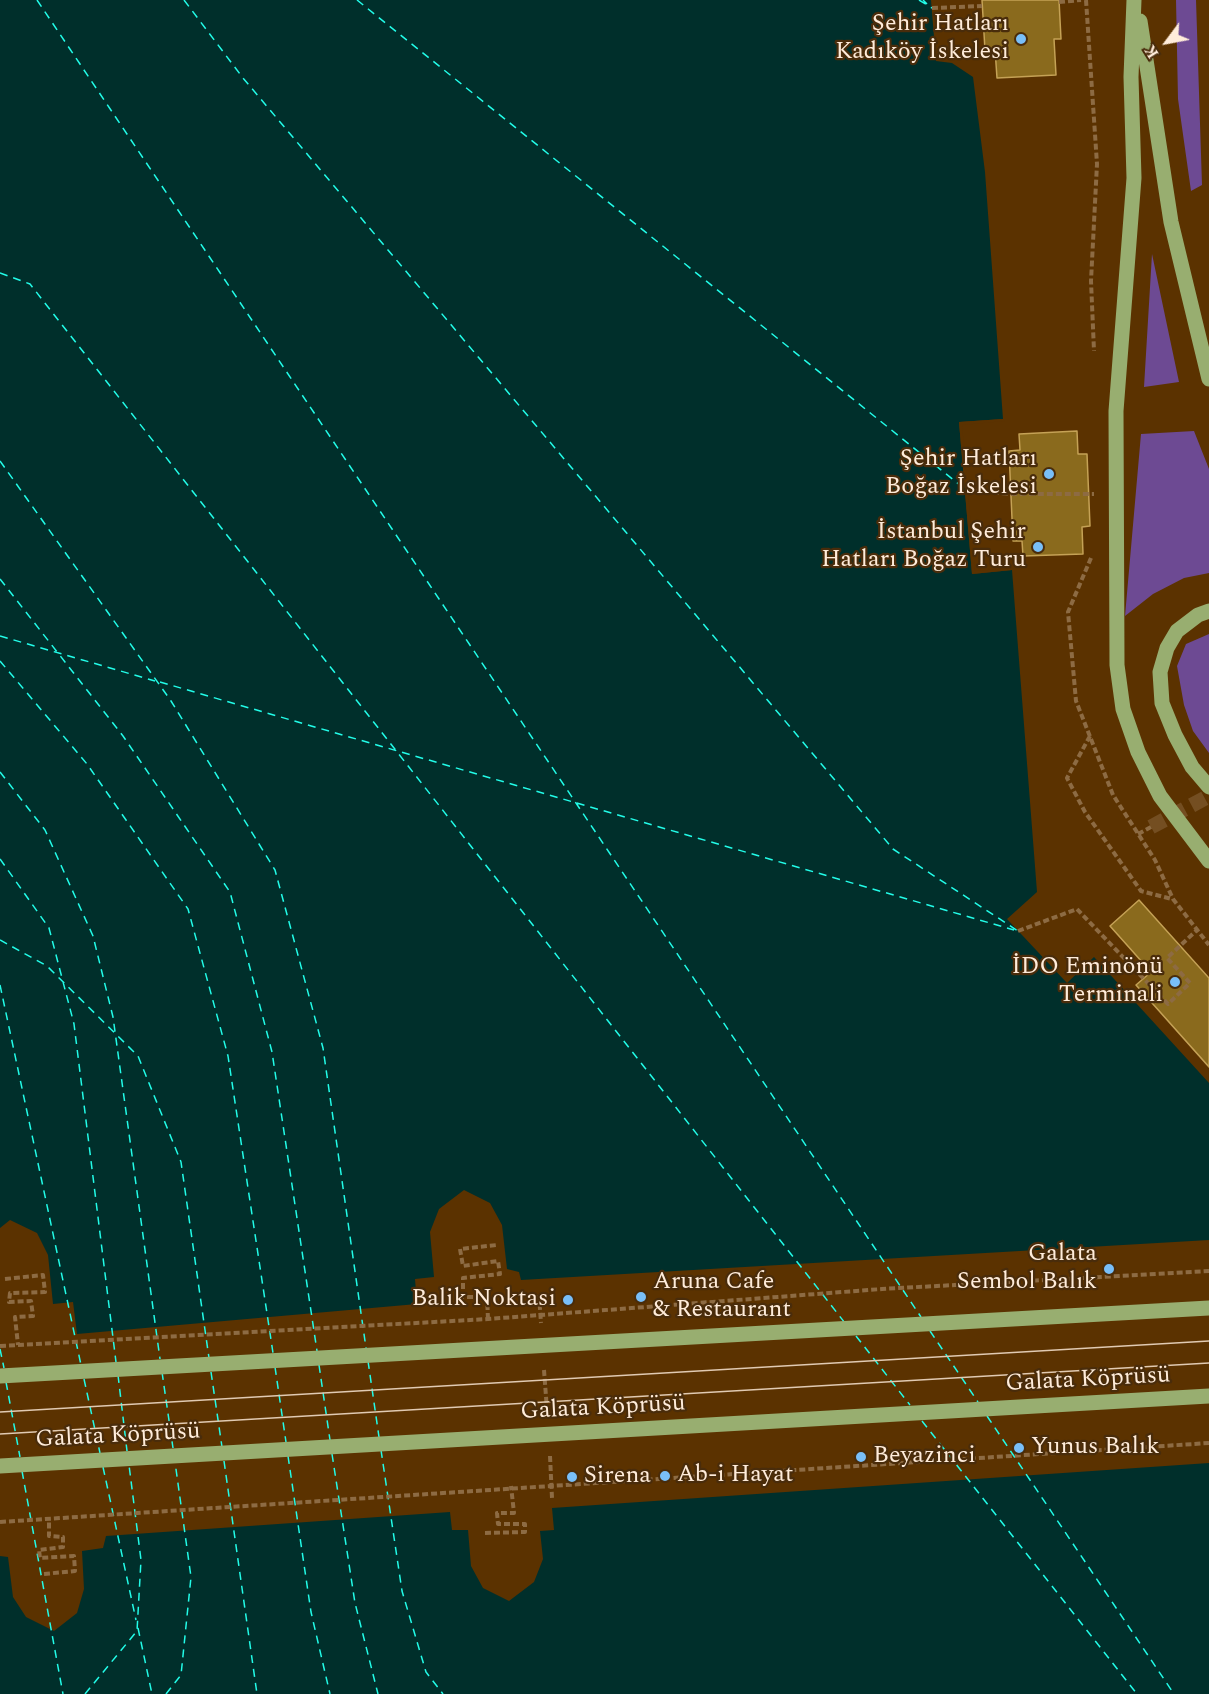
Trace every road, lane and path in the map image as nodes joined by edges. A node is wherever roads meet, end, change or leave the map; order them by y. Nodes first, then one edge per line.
1 (1081, 0) edge
2 (1135, 0) edge
3 (1059, 2) dead end
4 (982, 6) dead end
5 (932, 8) dead end
6 (1209, 379) edge
7 (966, 490) dead end
8 (1101, 494) dead end
9 (1209, 611) edge
10 (1090, 736) dead end
11 (1209, 787) edge
12 (1151, 827) tunnel mouth
13 (1138, 834) dead end
14 (1209, 861) edge
15 (1173, 899) dead end
16 (1197, 930) dead end
17 (1018, 931) dead end
18 (497, 1245) dead end
19 (1209, 1272) edge
20 (5, 1279) dead end
21 (539, 1295) dead end
22 (1209, 1308) edge
23 (488, 1319) junction
24 (541, 1331) dead end
25 (18, 1345) junction
26 (0, 1346) edge
27 (544, 1367) dead end
28 (0, 1376) edge
29 (1209, 1396) edge
30 (547, 1414) dead end
31 (1209, 1443) edge
32 (549, 1450) dead end
33 (0, 1466) edge
34 (511, 1486) junction
35 (552, 1498) dead end
36 (49, 1520) junction
37 (0, 1522) edge
38 (485, 1533) dead end
39 (44, 1574) dead end

1 - 3 path
2 - 6 main road
2 - 14 main road
4 - 5 path
7 - 8 path
9 - 11 main road
10 - 15 path
12 - 13 path
16 - 17 path
18 - 23 path
19 - 23 path, bridge
20 - 25 path
21 - 24 path
22 - 28 main road, bridge
23 - 25 path, bridge
25 - 26 path, bridge
27 - 30 path
29 - 33 main road, Galata Köprüsü, bridge
31 - 34 path, bridge
32 - 35 path
34 - 36 path, bridge
34 - 38 path
36 - 37 path, bridge
36 - 39 path

